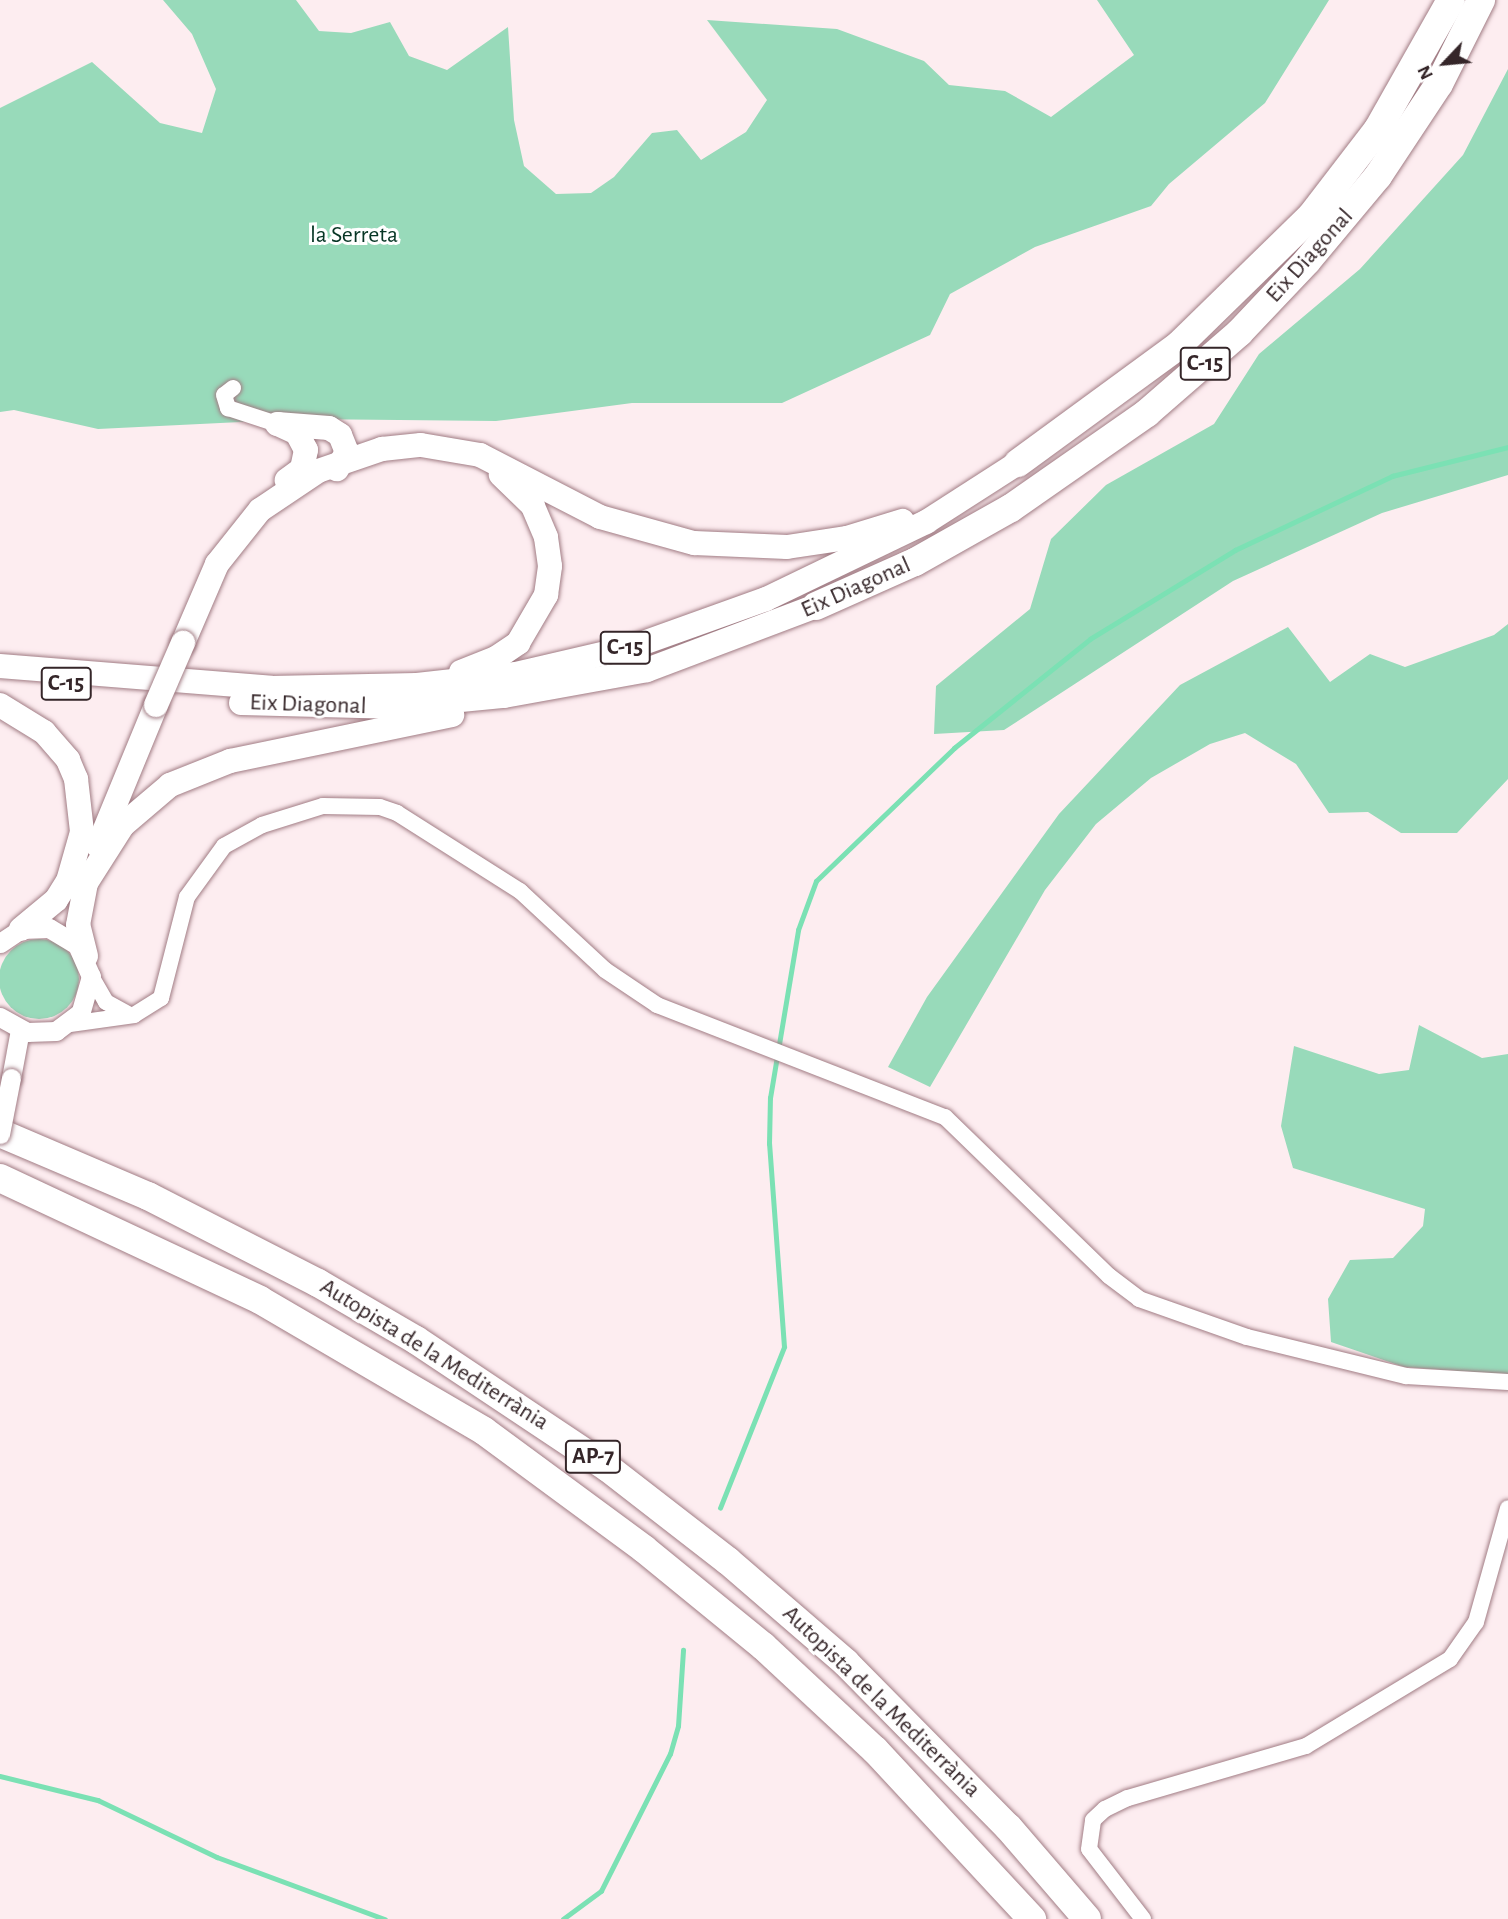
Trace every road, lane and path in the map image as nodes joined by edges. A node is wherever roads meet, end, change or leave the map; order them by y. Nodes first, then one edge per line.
1 (1451, 0) edge
2 (1481, 0) edge
3 (233, 388) dead end
4 (277, 424) junction
5 (329, 428) junction
6 (421, 445) junction
7 (345, 460) junction
8 (1018, 463) junction
9 (250, 531) junction
10 (816, 606) joint
11 (0, 666) edge
12 (647, 670) junction
13 (0, 677) edge
14 (356, 687) junction
15 (0, 705) edge
16 (77, 882) junction
17 (10, 936) edge
18 (88, 966) junction
19 (134, 1015) junction
20 (0, 1017) edge
21 (70, 1024) junction
22 (20, 1030) junction
23 (0, 1133) edge
24 (0, 1178) edge
25 (1508, 1382) edge
26 (1508, 1508) edge
27 (1032, 1919) edge
28 (1087, 1919) edge
29 (1143, 1919) edge

1 - 8 highway, Eix Diagonal / C-15
2 - 10 highway, Eix Diagonal / C-15
3 - 4 street
4 - 5 highway
4 - 9 highway
5 - 6 highway
5 - 7 highway
6 - 7 highway
6 - 8 highway
7 - 9 highway
8 - 14 highway, Eix Diagonal / C-15
9 - 14 highway
9 - 16 highway, bridge
10 - 12 highway, Eix Diagonal / C-15
11 - 14 highway, Eix Diagonal / C-15
12 - 13 highway, Eix Diagonal / C-15
12 - 16 highway
15 - 16 highway
16 - 17 highway
16 - 18 highway
17 - 18 street
18 - 19 street
18 - 21 street
19 - 21 street
19 - 25 street
20 - 22 street
21 - 22 street
22 - 23 street, bridge
23 - 28 highway, Autopista de la Mediterrània / AP-7
24 - 27 highway, Autopista de la Mediterrània / AP-7
26 - 29 street

